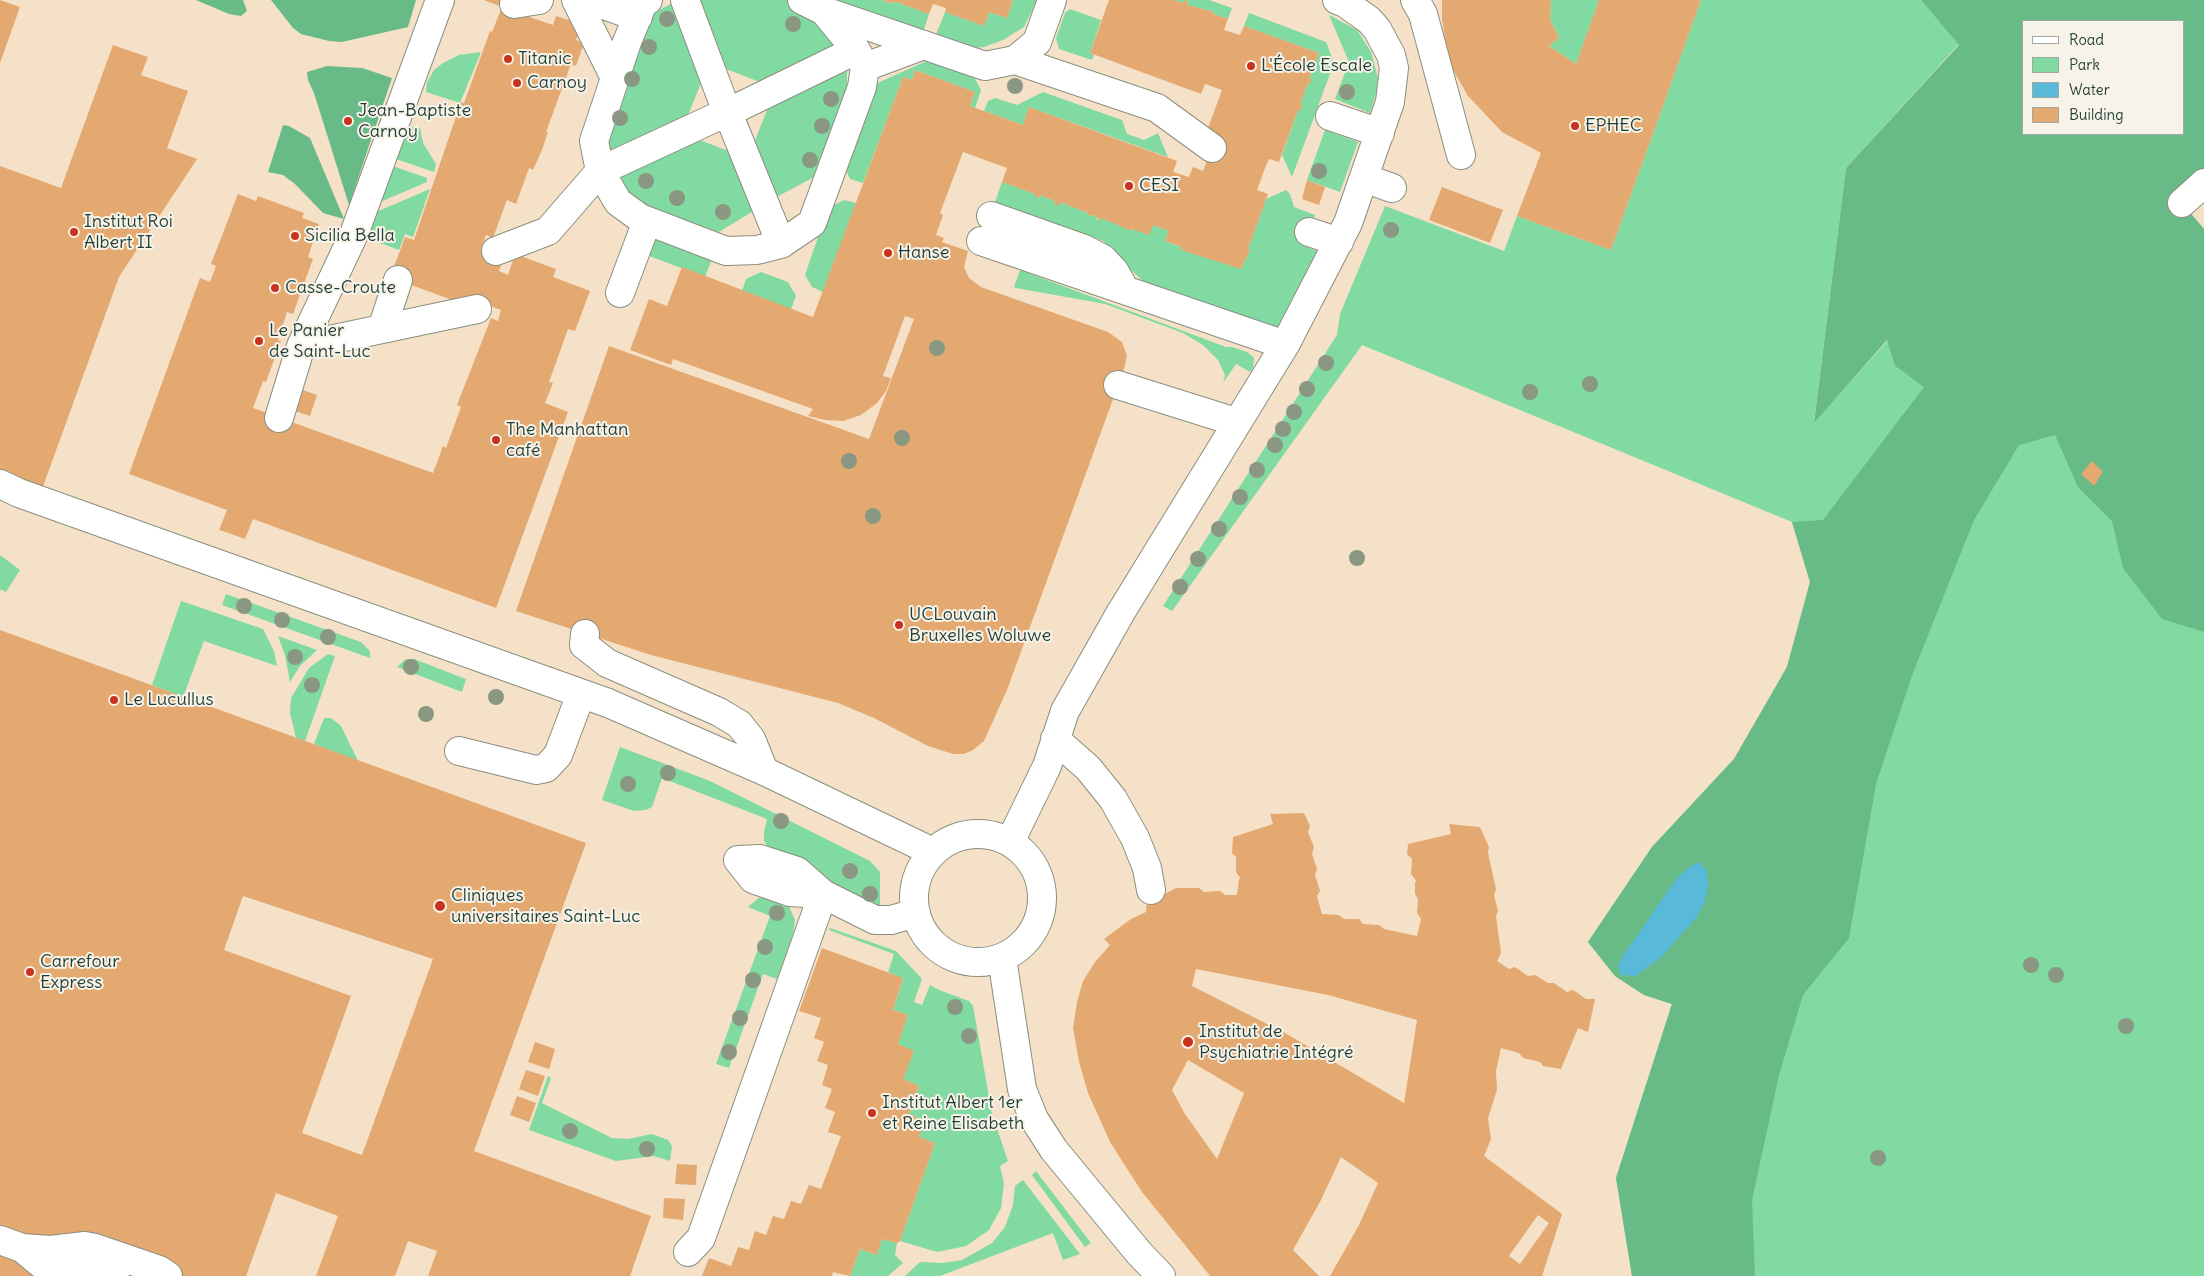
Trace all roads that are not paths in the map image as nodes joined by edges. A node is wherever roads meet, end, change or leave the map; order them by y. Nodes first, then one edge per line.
1 (440, 0) edge
2 (576, 0) edge
3 (590, 0) edge
4 (685, 0) edge
5 (1052, 0) edge
6 (1415, 0) edge
7 (1343, 1) edge
8 (813, 5) edge
9 (643, 8) edge
10 (924, 45) junction
11 (861, 58) junction
12 (1016, 60) junction
13 (616, 78) junction
14 (728, 112) junction
15 (1330, 116) dead end
16 (1380, 133) junction
17 (1212, 148) dead end
18 (1461, 156) dead end
19 (600, 170) junction
20 (1364, 178) junction
21 (2204, 183) edge
22 (1392, 188) dead end
23 (2182, 203) dead end
24 (991, 216) dead end
25 (647, 221) junction
26 (1309, 232) dead end
27 (981, 241) dead end
28 (1339, 242) junction
29 (781, 244) junction
30 (496, 251) dead end
31 (398, 280) dead end
32 (1124, 290) junction
33 (620, 294) dead end
34 (477, 309) dead end
35 (382, 329) junction
36 (1285, 345) junction
37 (302, 346) junction
38 (1128, 388) dead end
39 (279, 418) dead end
40 (1236, 422) junction
41 (0, 484) edge
42 (585, 634) dead end
43 (581, 694) junction
44 (1055, 738) junction
45 (459, 751) dead end
46 (764, 771) junction
47 (1010, 842) junction
48 (933, 852) junction
49 (1151, 890) dead end
50 (916, 914) junction
51 (1002, 958) junction
52 (11, 1244) edge
53 (688, 1252) dead end
54 (52, 1276) edge
55 (66, 1276) edge
56 (115, 1276) edge
57 (168, 1276) edge
58 (1161, 1276) edge

1 - 37 street
2 - 13 street
3 - 9 street
4 - 14 street
5 - 12 street
6 - 18 street
7 - 16 street
8 - 10 street
8 - 11 street
9 - 13 street
10 - 11 street
10 - 12 street
11 - 14 street
11 - 29 street
12 - 17 street
13 - 19 street
14 - 19 street
14 - 29 street
15 - 16 street
16 - 20 street
19 - 25 street
19 - 30 street
20 - 22 street
20 - 28 street
21 - 23 street
24 - 32 street
25 - 29 street
25 - 33 street
26 - 28 street
27 - 32 street
28 - 36 street
31 - 35 street
32 - 36 street
34 - 35 street
35 - 37 street
36 - 40 street
37 - 39 street
38 - 40 street
40 - 44 street
41 - 43 street
42 - 46 street
43 - 45 street
43 - 46 street
44 - 47 street
44 - 49 street
46 - 48 street
47 - 48 street
47 - 51 street
48 - 50 street
50 - 51 street
50 - 53 street
51 - 58 street
52 - 54 street
52 - 57 street
55 - 56 street

